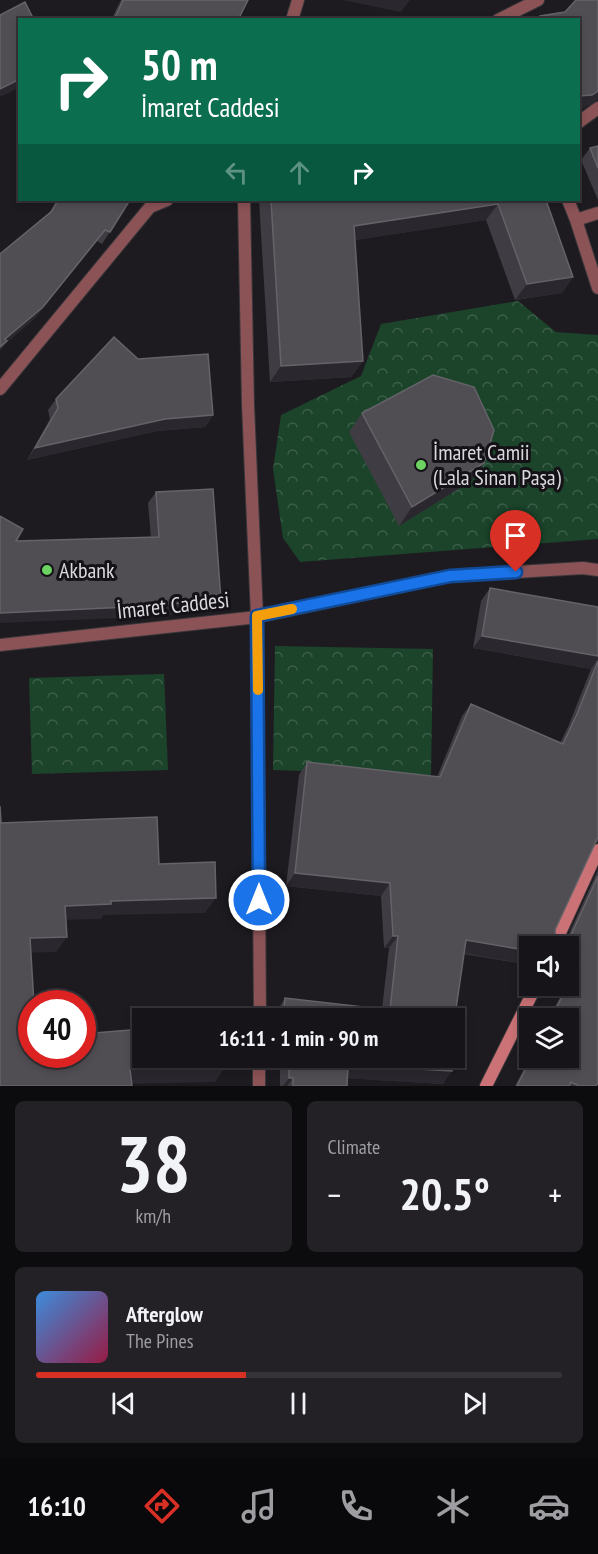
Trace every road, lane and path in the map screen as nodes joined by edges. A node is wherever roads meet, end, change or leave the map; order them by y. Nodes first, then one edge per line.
1 (298, 0) edge
2 (538, 0) edge
3 (293, 18) edge
4 (502, 18) edge
5 (598, 108) edge
6 (580, 121) edge
7 (165, 201) edge
8 (244, 201) edge
9 (568, 201) edge
10 (598, 213) edge
11 (576, 220) junction
12 (598, 288) edge
13 (0, 389) edge
14 (598, 570) edge
15 (257, 616) junction
16 (0, 645) edge
17 (598, 850) edge
18 (559, 936) edge
19 (531, 996) edge
20 (260, 1008) edge
21 (260, 1068) edge
22 (259, 1086) edge
23 (486, 1086) edge

1 - 3 street
2 - 4 street
5 - 6 street
7 - 13 street
8 - 15 street
9 - 11 street
10 - 11 street
11 - 12 street
14 - 15 street, İmaret Caddesi
15 - 16 street, İmaret Caddesi
15 - 20 street
17 - 18 main road
19 - 23 main road
21 - 22 street

